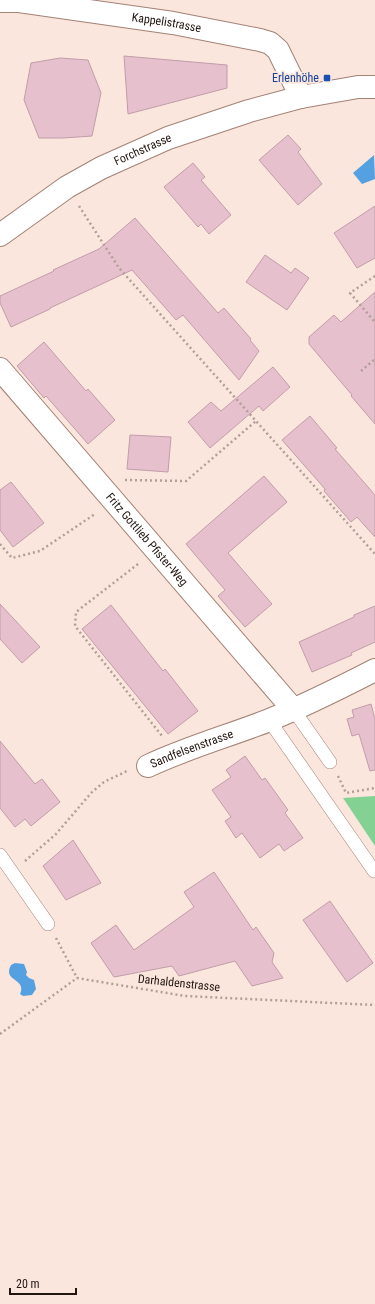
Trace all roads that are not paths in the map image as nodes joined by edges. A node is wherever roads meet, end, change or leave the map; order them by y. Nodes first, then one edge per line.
1 (0, 1) edge
2 (375, 87) edge
3 (301, 97) junction
4 (0, 235) edge
5 (0, 369) edge
6 (375, 670) edge
7 (292, 709) junction
8 (269, 720) junction
9 (330, 762) road end
10 (148, 766) road end
11 (0, 855) edge
12 (374, 871) dead end
13 (48, 924) road end

1 - 3 street, Kappelistrasse
2 - 3 street, Forchstrasse
3 - 4 street, Forchstrasse
5 - 7 street, Fritz Gottlieb Pfister-Weg
6 - 7 street, Sandfelsenstrasse
7 - 8 street, Sandfelsenstrasse
7 - 9 lane
8 - 10 street, Sandfelsenstrasse
8 - 12 lane
11 - 13 lane

